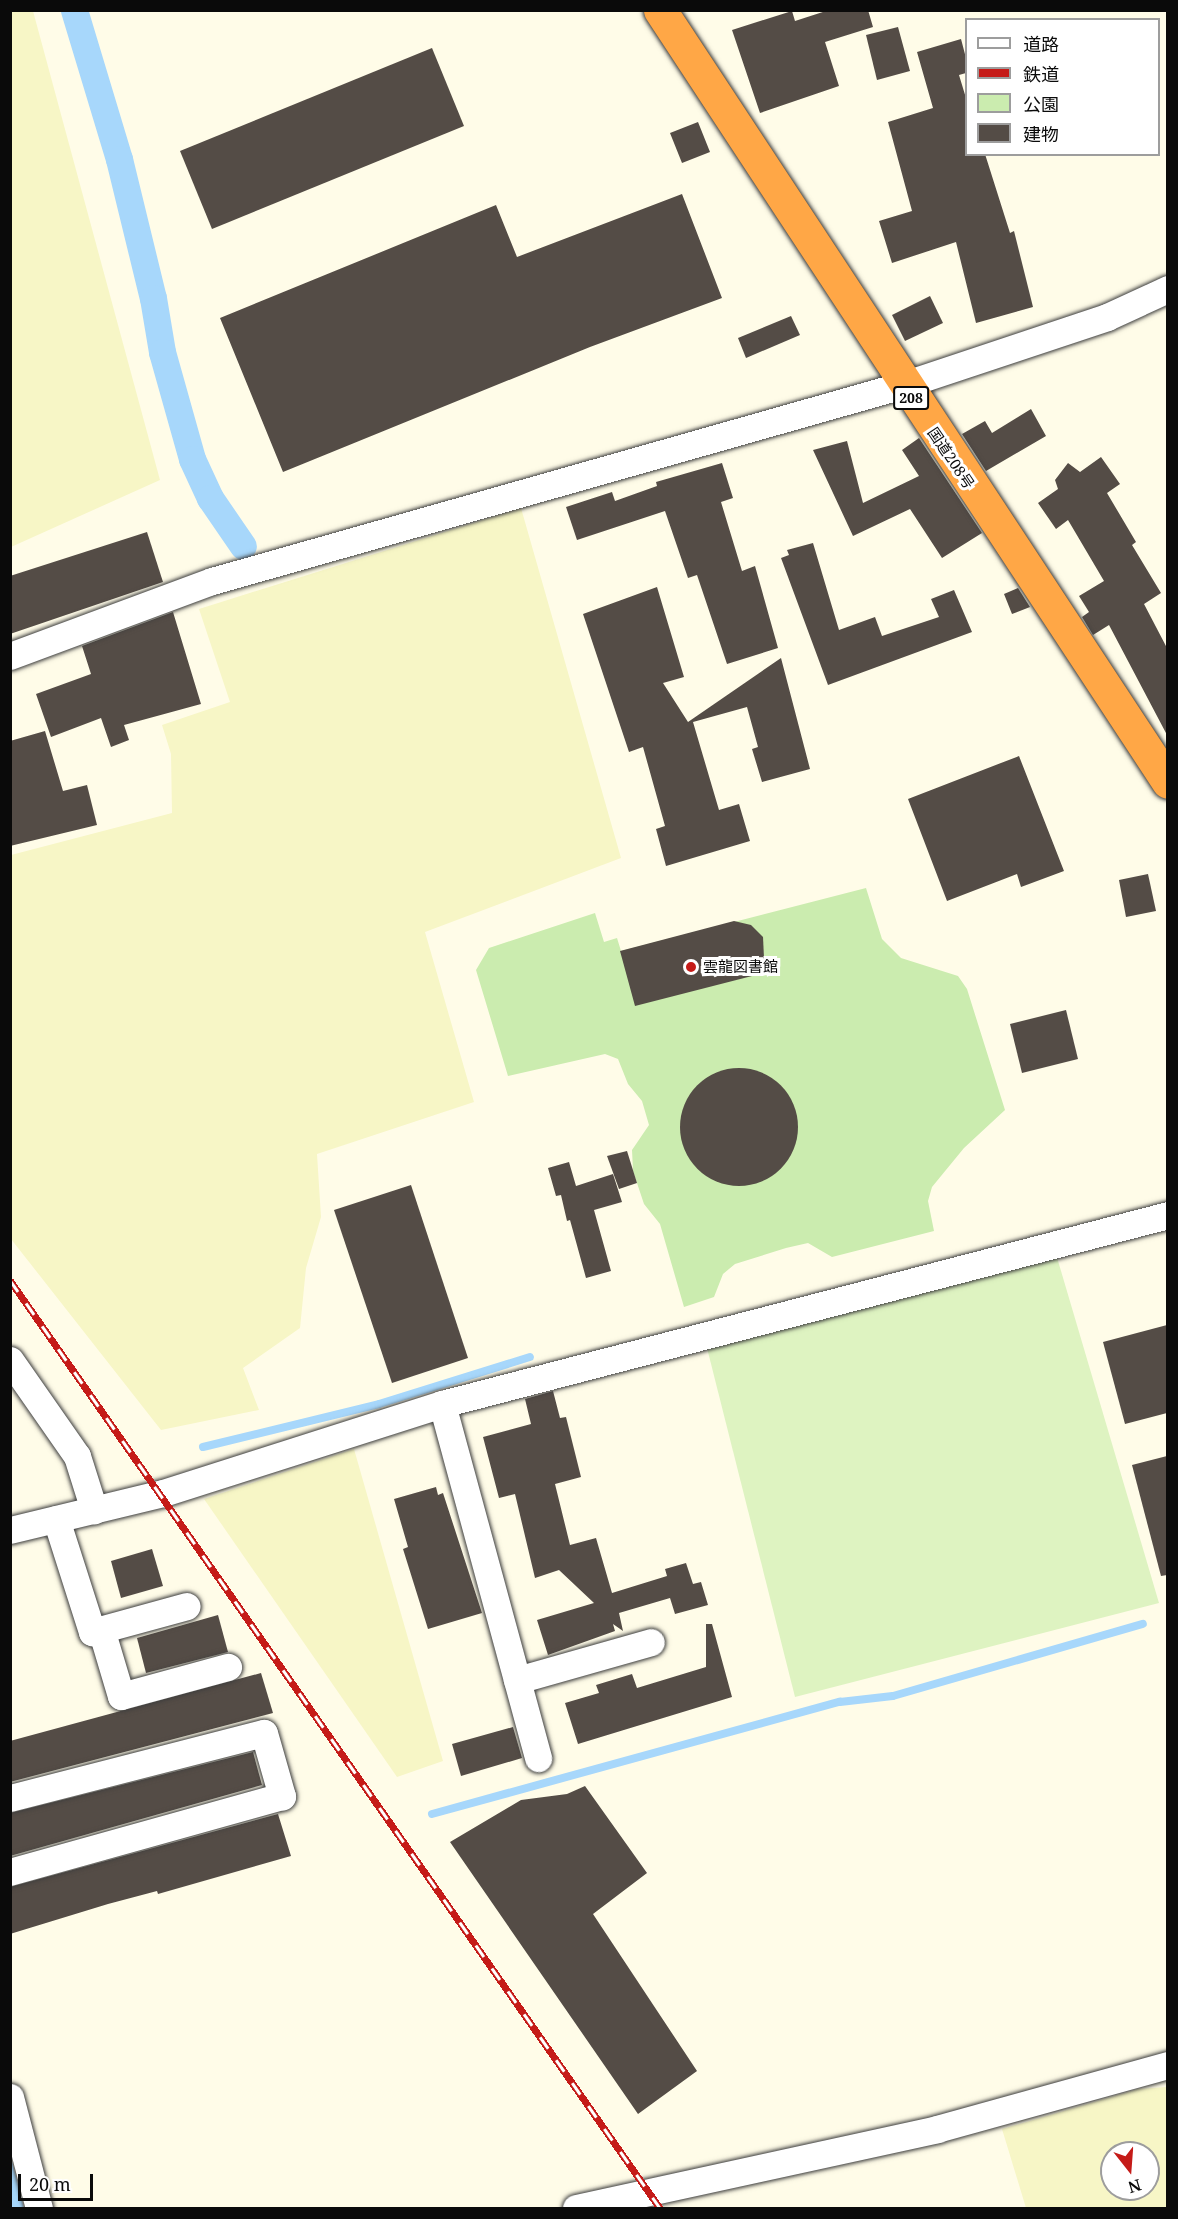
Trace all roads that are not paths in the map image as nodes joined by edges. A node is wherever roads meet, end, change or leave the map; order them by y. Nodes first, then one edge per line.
1 (660, 10) edge
2 (1167, 289) edge
3 (903, 385) junction
4 (10, 656) edge
5 (1167, 782) edge
6 (1167, 1215) edge
7 (10, 1360) edge
8 (442, 1404) junction
9 (94, 1510) junction
10 (56, 1520) junction
11 (10, 1530) edge
12 (187, 1606) dead end
13 (101, 1629) junction
14 (651, 1642) dead end
15 (228, 1667) dead end
16 (517, 1680) junction
17 (538, 1758) dead end
18 (10, 1798) edge
19 (10, 1872) edge
20 (1167, 2065) edge
21 (10, 2097) edge
22 (39, 2208) edge
23 (576, 2208) edge

1 - 3 highway, 国道208号 / 208
2 - 3 street
3 - 4 street
3 - 5 highway, 国道208号 / 208
6 - 8 street
7 - 9 street
8 - 9 street
8 - 16 street
9 - 10 street
10 - 11 street
10 - 13 street
12 - 13 street
13 - 15 street
14 - 16 street
16 - 17 street
18 - 19 street
20 - 23 street
21 - 22 street

